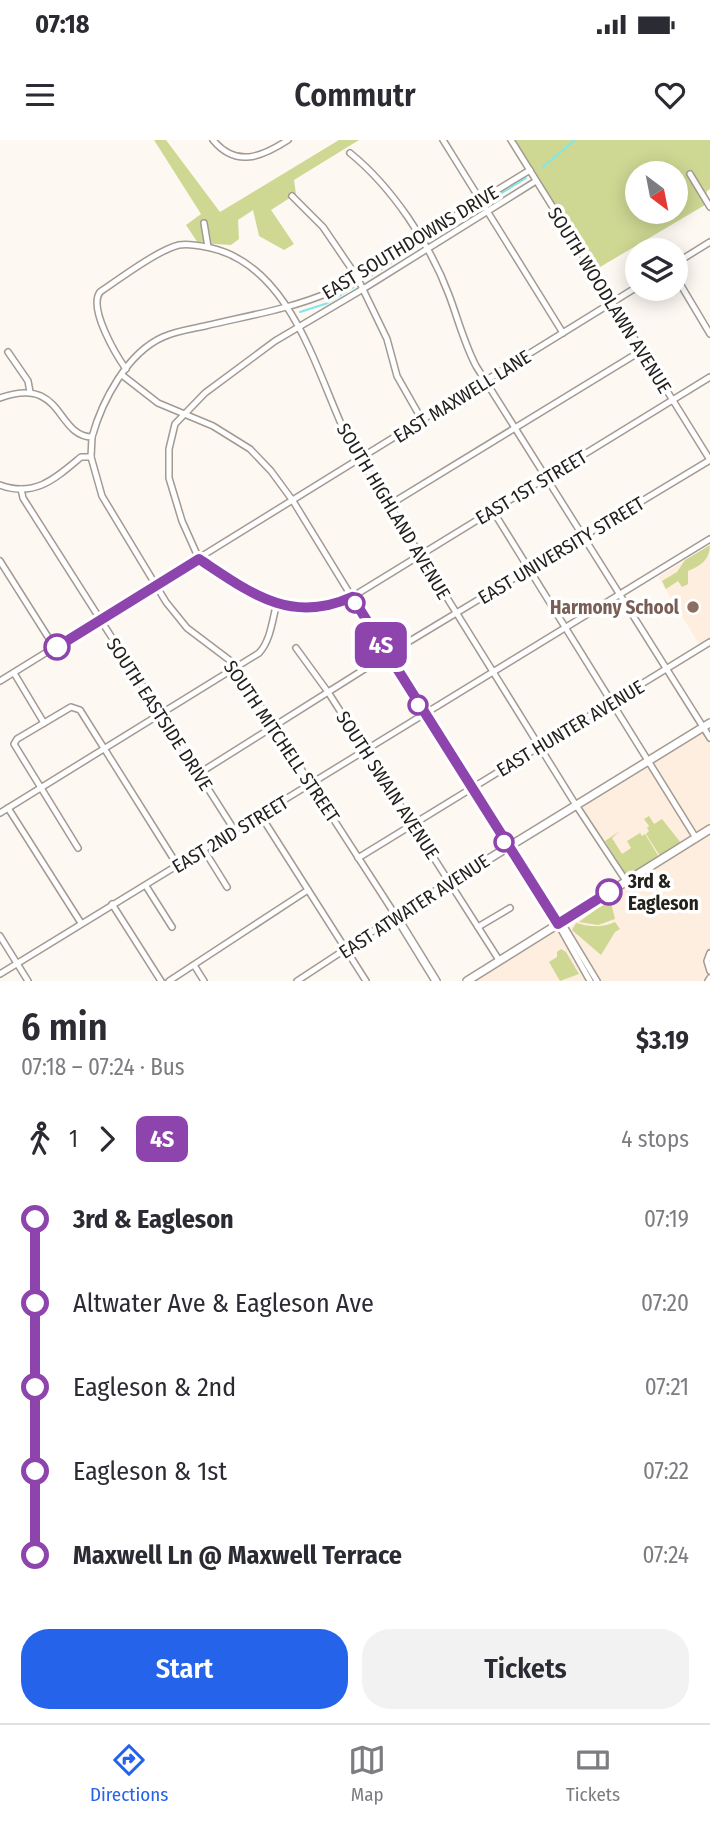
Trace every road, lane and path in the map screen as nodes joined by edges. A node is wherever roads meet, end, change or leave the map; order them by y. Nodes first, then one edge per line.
1 (213, 140) edge
2 (288, 140) edge
3 (443, 140) edge
4 (511, 140) edge
5 (350, 153) dead end
6 (530, 170) junction
7 (690, 174) dead end
8 (536, 181) junction
9 (292, 196) dead end
10 (481, 200) junction
11 (710, 207) edge
12 (487, 212) junction
13 (205, 223) dead end
14 (419, 237) junction
15 (710, 242) edge
16 (208, 247) junction
17 (426, 250) junction
18 (688, 256) edge
19 (357, 277) junction
20 (363, 289) junction
21 (625, 295) edge
22 (688, 297) edge
23 (612, 303) junction
24 (287, 306) junction
25 (298, 327) junction
26 (564, 333) junction
27 (710, 334) edge
28 (641, 351) junction
29 (8, 352) dead end
30 (124, 372) junction
31 (710, 377) edge
32 (487, 381) junction
33 (30, 392) junction
34 (0, 398) edge
35 (672, 400) junction
36 (183, 414) junction
37 (422, 420) junction
38 (516, 428) junction
39 (92, 436) junction
40 (91, 457) junction
41 (361, 459) junction
42 (710, 460) edge
43 (547, 478) junction
44 (0, 485) edge
45 (21, 489) junction
46 (293, 501) junction
47 (389, 505) junction
48 (493, 511) junction
49 (584, 536) junction
50 (710, 539) edge
51 (420, 555) junction
52 (199, 559) junction
53 (0, 561) edge
54 (530, 569) junction
55 (157, 585) junction
56 (620, 594) junction
57 (352, 597) junction
58 (277, 603) junction
59 (456, 613) junction
60 (100, 620) junction
61 (565, 628) junction
62 (710, 643) edge
63 (55, 648) junction
64 (296, 648) dead end
65 (387, 655) junction
66 (236, 668) junction
67 (667, 668) junction
68 (493, 672) junction
69 (13, 673) junction
70 (0, 681) edge
71 (328, 692) junction
72 (611, 703) junction
73 (424, 714) junction
74 (161, 715) junction
75 (44, 723) junction
76 (706, 725) edge
77 (274, 726) junction
78 (710, 738) edge
79 (540, 747) junction
80 (103, 750) junction
81 (365, 750) junction
82 (648, 761) junction
83 (198, 774) junction
84 (311, 784) junction
85 (40, 789) junction
86 (471, 789) junction
87 (576, 805) junction
88 (8, 808) junction
89 (0, 813) edge
90 (261, 816) junction
91 (413, 824) junction
92 (710, 829) edge
93 (235, 831) junction
94 (696, 838) junction
95 (507, 846) junction
96 (78, 848) dead end
97 (204, 850) junction
98 (358, 858) junction
99 (178, 866) junction
100 (626, 881) junction
101 (450, 882) junction
102 (146, 886) junction
103 (228, 887) dead end
104 (309, 890) junction
105 (112, 904) junction
106 (510, 908) dead end
107 (396, 916) junction
108 (81, 923) junction
109 (558, 924) junction
110 (172, 927) dead end
111 (478, 927) junction
112 (0, 936) edge
113 (345, 948) junction
114 (710, 953) edge
115 (499, 960) junction
116 (17, 964) junction
117 (194, 965) junction
118 (710, 971) edge
119 (0, 974) edge
120 (28, 981) edge
121 (161, 981) edge
122 (169, 981) edge
123 (204, 981) edge
124 (297, 981) edge
125 (366, 981) edge
126 (436, 981) edge
127 (467, 981) edge
128 (590, 981) edge
129 (597, 981) edge

1 - 2 street
3 - 10 street
4 - 6 street, SOUTH WOODLAWN AVENUE
5 - 14 street
6 - 8 street, SOUTH WOODLAWN AVENUE
6 - 10 street, EAST SOUTHDOWNS DRIVE
7 - 11 street
8 - 12 street
8 - 23 street, SOUTH WOODLAWN AVENUE
9 - 19 street
10 - 12 street
10 - 14 street, EAST SOUTHDOWNS DRIVE
12 - 17 street
12 - 26 street
13 - 16 street
14 - 17 street
14 - 19 street, EAST SOUTHDOWNS DRIVE
15 - 18 street
16 - 24 street, SOUTH HIGHLAND AVENUE
16 - 30 street, SOUTH HIGHLAND AVENUE
17 - 20 street
17 - 32 street
19 - 20 street
19 - 24 street, EAST SOUTHDOWNS DRIVE
20 - 25 street
20 - 37 street
21 - 23 street, EAST MAXWELL LANE
22 - 27 street
23 - 26 street, EAST MAXWELL LANE
23 - 28 street, SOUTH WOODLAWN AVENUE
24 - 25 street, SOUTH HIGHLAND AVENUE
24 - 30 street, EAST SOUTHDOWNS DRIVE
25 - 36 street
25 - 41 street, SOUTH HIGHLAND AVENUE
26 - 32 street, EAST MAXWELL LANE
28 - 35 street, SOUTH WOODLAWN AVENUE
28 - 38 street
29 - 33 street
30 - 36 street
30 - 39 street, EAST SOUTHDOWNS DRIVE
31 - 35 street, EAST 1ST STREET
32 - 37 street, EAST MAXWELL LANE
32 - 38 street
33 - 34 street
33 - 39 street
35 - 42 street, SOUTH WOODLAWN AVENUE
35 - 43 street, EAST 1ST STREET
36 - 46 street
36 - 52 street
37 - 41 street, EAST MAXWELL LANE
38 - 43 street
38 - 47 street
39 - 40 street, SOUTH MITCHELL STREET
40 - 45 street
40 - 55 street, SOUTH MITCHELL STREET
41 - 46 street, EAST MAXWELL LANE
41 - 47 street, SOUTH HIGHLAND AVENUE
42 - 49 street, EAST UNIVERSITY STREET
43 - 48 street, EAST 1ST STREET
43 - 49 street
44 - 45 street
45 - 60 street, SOUTH EASTSIDE DRIVE
46 - 52 street, EAST MAXWELL LANE
46 - 57 street
47 - 51 street, SOUTH HIGHLAND AVENUE
48 - 51 street, EAST 1ST STREET
48 - 54 street
49 - 54 street, EAST UNIVERSITY STREET
49 - 56 street
50 - 56 street, EAST 2ND STREET
51 - 57 street, EAST 1ST STREET
51 - 59 street, SOUTH HIGHLAND AVENUE
52 - 55 street, EAST MAXWELL LANE
52 - 58 street, EAST 1ST STREET
53 - 63 street
54 - 59 street, EAST UNIVERSITY STREET
54 - 61 street
55 - 60 street, EAST MAXWELL LANE
55 - 66 street, SOUTH MITCHELL STREET
56 - 61 street, EAST 2ND STREET
56 - 67 street
57 - 58 street, EAST 1ST STREET
57 - 65 street
58 - 66 street
59 - 65 street, EAST UNIVERSITY STREET
59 - 68 street, SOUTH HIGHLAND AVENUE
60 - 63 street, EAST MAXWELL LANE
60 - 74 street, SOUTH EASTSIDE DRIVE
61 - 68 street, EAST 2ND STREET
61 - 72 street
62 - 67 street, EAST HUNTER AVENUE
63 - 69 street, EAST MAXWELL LANE
64 - 71 street, SOUTH SWAIN AVENUE
65 - 71 street, EAST UNIVERSITY STREET
65 - 73 street
66 - 74 street
66 - 77 street, SOUTH MITCHELL STREET
67 - 72 street, EAST HUNTER AVENUE
67 - 76 street
68 - 73 street, EAST 2ND STREET
68 - 79 street, SOUTH HIGHLAND AVENUE
69 - 70 street, EAST MAXWELL LANE
69 - 75 street
71 - 77 street, EAST UNIVERSITY STREET
71 - 81 street, SOUTH SWAIN AVENUE
72 - 79 street, EAST HUNTER AVENUE
72 - 82 street
73 - 81 street, EAST 2ND STREET
73 - 86 street
74 - 80 street
74 - 83 street, SOUTH EASTSIDE DRIVE
75 - 80 street
75 - 85 street
76 - 78 street
76 - 82 main road, EAST ATWATER AVENUE
77 - 83 street, EAST UNIVERSITY STREET
77 - 84 street, SOUTH MITCHELL STREET
79 - 86 street, EAST HUNTER AVENUE
79 - 87 street, SOUTH HIGHLAND AVENUE
80 - 85 street
80 - 99 street
81 - 84 street, EAST 2ND STREET
81 - 91 street, SOUTH SWAIN AVENUE
82 - 87 main road, EAST ATWATER AVENUE
82 - 94 street
83 - 93 street, SOUTH EASTSIDE DRIVE
84 - 90 street, EAST 2ND STREET
84 - 98 street, SOUTH MITCHELL STREET
85 - 88 street
85 - 96 street
86 - 91 street, EAST HUNTER AVENUE
86 - 95 street
87 - 95 main road, EAST ATWATER AVENUE
87 - 100 street, SOUTH HIGHLAND AVENUE
88 - 89 street
88 - 108 street
90 - 93 street, EAST 2ND STREET
90 - 104 street
91 - 98 street, EAST HUNTER AVENUE
91 - 101 street, SOUTH SWAIN AVENUE
92 - 94 main road
93 - 97 street, EAST 2ND STREET
94 - 100 main road
95 - 101 main road, EAST ATWATER AVENUE
95 - 109 street
97 - 99 street, EAST 2ND STREET
97 - 103 street
98 - 107 street, SOUTH MITCHELL STREET
99 - 102 street, EAST 2ND STREET
100 - 109 main road
101 - 107 main road, EAST ATWATER AVENUE
101 - 111 street, SOUTH SWAIN AVENUE
102 - 105 street, EAST 2ND STREET
102 - 110 street
104 - 113 street
104 - 117 street
105 - 108 street, EAST 2ND STREET
105 - 121 street
106 - 111 street
107 - 113 street, EAST ATWATER AVENUE
107 - 126 main road, SOUTH MITCHELL STREET
108 - 116 street, EAST 2ND STREET
109 - 115 main road
109 - 128 street
109 - 129 street
111 - 115 street, SOUTH SWAIN AVENUE
112 - 116 street
113 - 124 street, EAST ATWATER AVENUE
113 - 125 street
114 - 118 street
115 - 127 main road
116 - 119 street, EAST 2ND STREET
116 - 120 street
117 - 122 street
117 - 123 street

